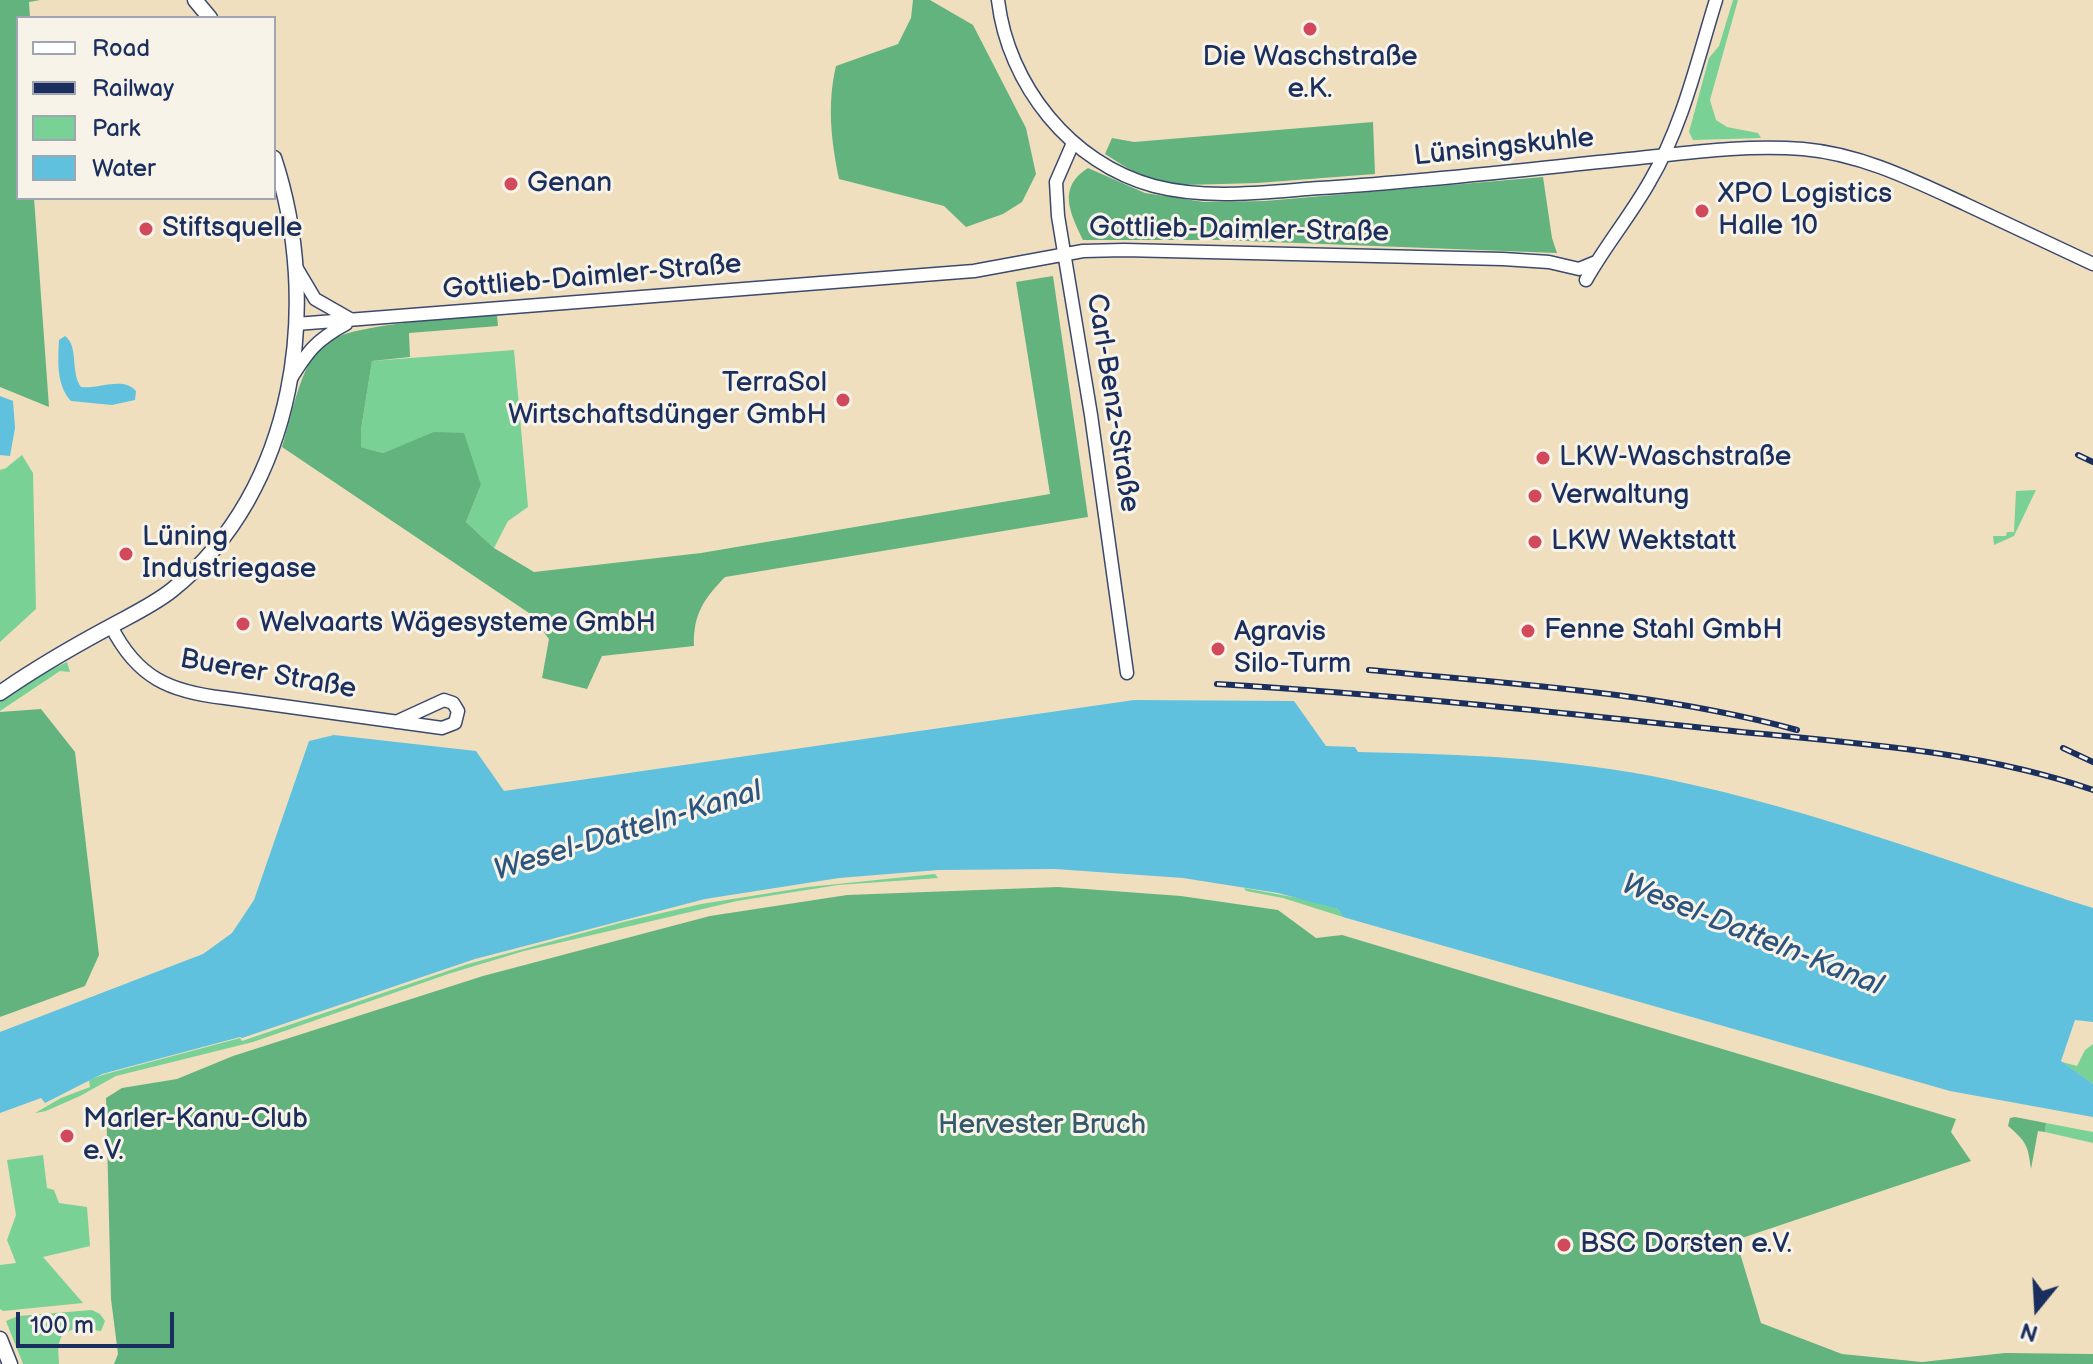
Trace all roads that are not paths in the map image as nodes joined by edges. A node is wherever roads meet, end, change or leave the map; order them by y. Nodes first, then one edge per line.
1 (195, 0) edge
2 (998, 0) edge
3 (1716, 0) edge
4 (208, 16) edge
5 (1073, 143) junction
6 (1663, 156) junction
7 (276, 166) edge
8 (1064, 255) junction
9 (1596, 262) junction
10 (2093, 264) edge
11 (295, 265) junction
12 (1586, 280) dead end
13 (352, 321) junction
14 (296, 324) junction
15 (290, 380) junction
16 (111, 626) junction
17 (1127, 673) dead end
18 (0, 693) edge
19 (396, 722) dead end
20 (0, 1339) edge
21 (10, 1364) edge

1 - 4 street
2 - 5 street, Lünsingskuhle
3 - 6 street
5 - 6 street, Lünsingskuhle
5 - 8 street, Carl-Benz-Straße
6 - 9 street
6 - 10 street, Lünsingskuhle
7 - 11 street
8 - 9 street, Gottlieb-Daimler-Straße
8 - 13 street, Gottlieb-Daimler-Straße
8 - 17 street, Carl-Benz-Straße
9 - 12 street
11 - 13 street
11 - 14 street
13 - 14 street, Gottlieb-Daimler-Straße
13 - 15 street, Gottlieb-Daimler-Straße
14 - 15 street
15 - 16 street
16 - 18 street
16 - 19 street, Buerer Straße
20 - 21 street

